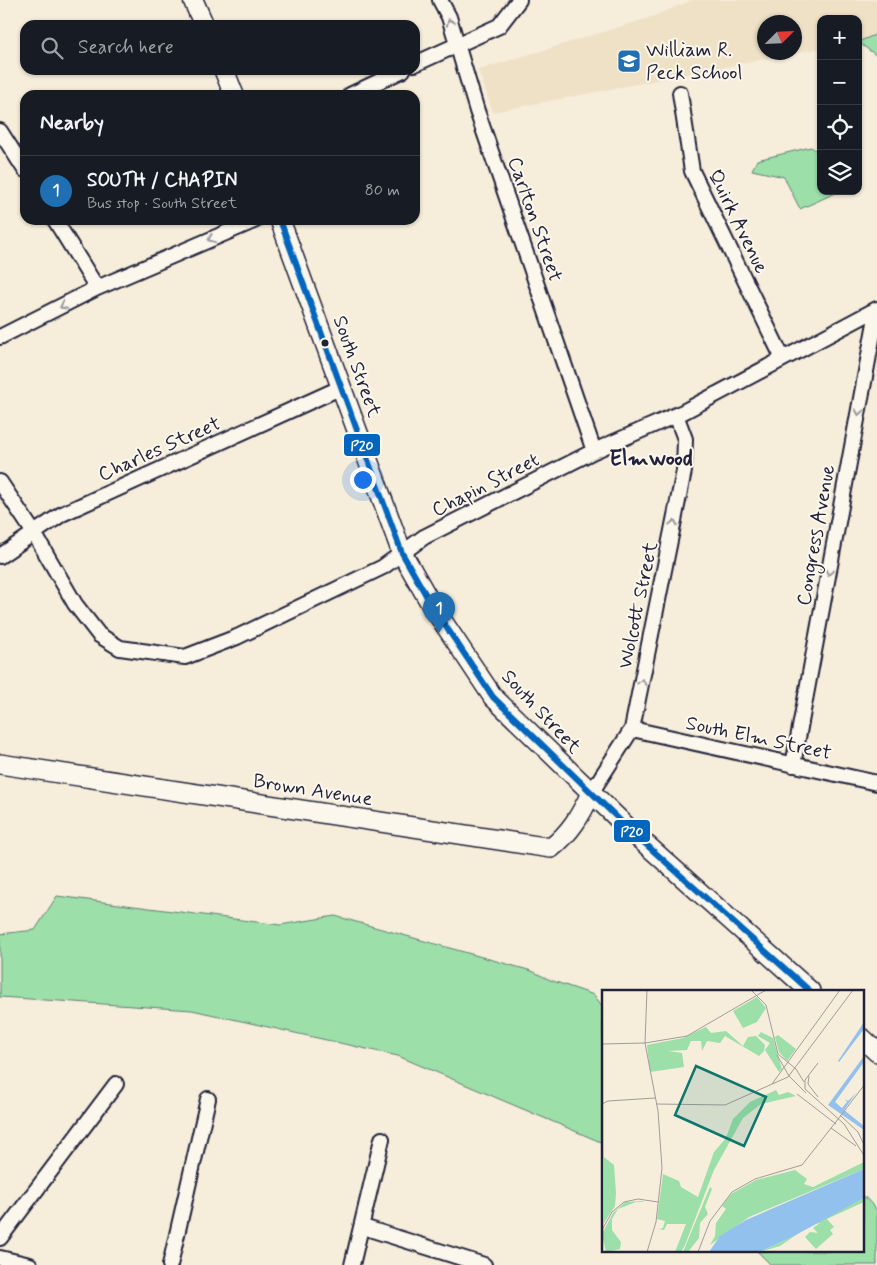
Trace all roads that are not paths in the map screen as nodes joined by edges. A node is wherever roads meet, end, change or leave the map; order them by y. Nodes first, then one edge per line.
1 (193, 0) edge
2 (440, 0) edge
3 (519, 0) edge
4 (202, 20) edge
5 (458, 44) junction
6 (420, 62) edge
7 (226, 75) edge
8 (392, 75) edge
9 (232, 90) edge
10 (361, 90) edge
11 (680, 93) dead end
12 (0, 131) edge
13 (20, 162) edge
14 (59, 225) edge
15 (244, 225) edge
16 (282, 225) edge
17 (97, 288) junction
18 (877, 311) edge
19 (0, 337) edge
20 (783, 359) junction
21 (342, 387) junction
22 (676, 415) junction
23 (594, 451) junction
24 (0, 482) edge
25 (34, 532) junction
26 (402, 553) junction
27 (0, 556) edge
28 (632, 729) junction
29 (0, 764) edge
30 (793, 765) junction
31 (877, 783) edge
32 (591, 793) junction
33 (809, 990) edge
34 (864, 1040) edge
35 (877, 1052) edge
36 (116, 1084) dead end
37 (208, 1099) dead end
38 (382, 1139) dead end
39 (363, 1227) junction
40 (0, 1238) edge
41 (0, 1258) edge
42 (30, 1265) edge
43 (170, 1265) edge
44 (352, 1265) edge
45 (484, 1265) edge

1 - 4 main road
5 -> 2 street, Carlton Street
3 - 5 street
5 - 6 street
5 - 23 street, Carlton Street
7 - 9 main road
8 - 10 street
11 - 20 street, Quirk Avenue
12 - 13 street
14 - 17 street
15 -> 17 street
16 - 21 main road, South Street
17 -> 19 street
18 - 20 street, Chapin Street
18 -> 30 street, Congress Avenue
20 - 22 street, Chapin Street
21 - 25 street, Charles Street
21 - 26 main road, South Street
22 - 23 street, Chapin Street
28 -> 22 street, Wolcott Street
23 - 26 street, Chapin Street
24 - 25 street
25 - 26 street, Chapin Street
25 - 27 street, Charles Street
26 - 32 main road, South Street
28 - 30 street, South Elm Street
28 - 32 street, Wolcott Street
29 - 32 main road, Brown Avenue
30 - 31 street, South Elm Street
32 - 33 main road, South Street
34 - 35 main road
36 - 40 street
37 - 43 street
38 - 39 street
39 - 44 street
39 - 45 street
41 - 42 street

